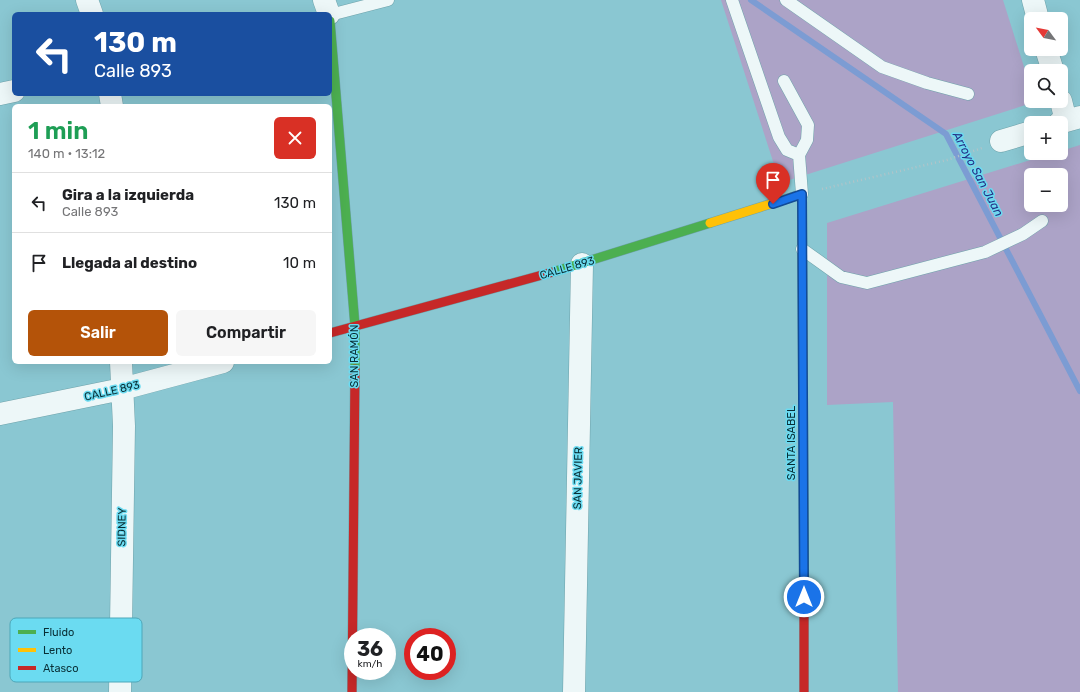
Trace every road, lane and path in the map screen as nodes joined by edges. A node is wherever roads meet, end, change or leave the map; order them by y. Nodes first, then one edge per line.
1 (87, 0) edge
2 (324, 0) edge
3 (388, 0) edge
4 (732, 0) edge
5 (786, 0) edge
6 (1033, 0) edge
7 (91, 12) edge
8 (329, 12) edge
9 (1036, 12) edge
10 (332, 14) edge
11 (332, 45) edge
12 (784, 81) dead end
13 (12, 91) edge
14 (0, 94) edge
15 (968, 94) dead end
16 (1024, 134) edge
17 (1001, 141) dead end
18 (966, 153) dead end
19 (799, 155) junction
20 (802, 194) junction
21 (1042, 221) dead end
22 (802, 249) junction
23 (582, 264) junction
24 (355, 326) junction
25 (332, 332) edge
26 (121, 364) edge
27 (216, 364) edge
28 (122, 390) junction
29 (0, 414) edge
30 (121, 618) edge
31 (120, 682) edge
32 (120, 692) edge
33 (352, 692) edge
34 (574, 692) edge
35 (804, 692) edge

1 - 7 street
2 - 8 street
3 - 10 lane
4 - 19 lane
5 - 15 lane
6 - 9 street
11 - 24 street, SAN RAMÓN
12 - 19 lane
13 - 14 street
16 - 17 street
18 - 20 path
19 - 20 lane
20 - 22 street, SANTA ISABEL
20 - 23 street, CALLE 893
21 - 22 lane
22 - 35 street, SANTA ISABEL
23 - 24 street, CALLE 893
23 - 34 street, SAN JAVIER
24 - 25 street, CALLE 893
24 - 33 street, SAN RAMÓN
26 - 28 street, SIDNEY
27 - 28 street, CALLE 893
28 - 29 street, CALLE 893
28 - 30 street, SIDNEY
31 - 32 street, SIDNEY

